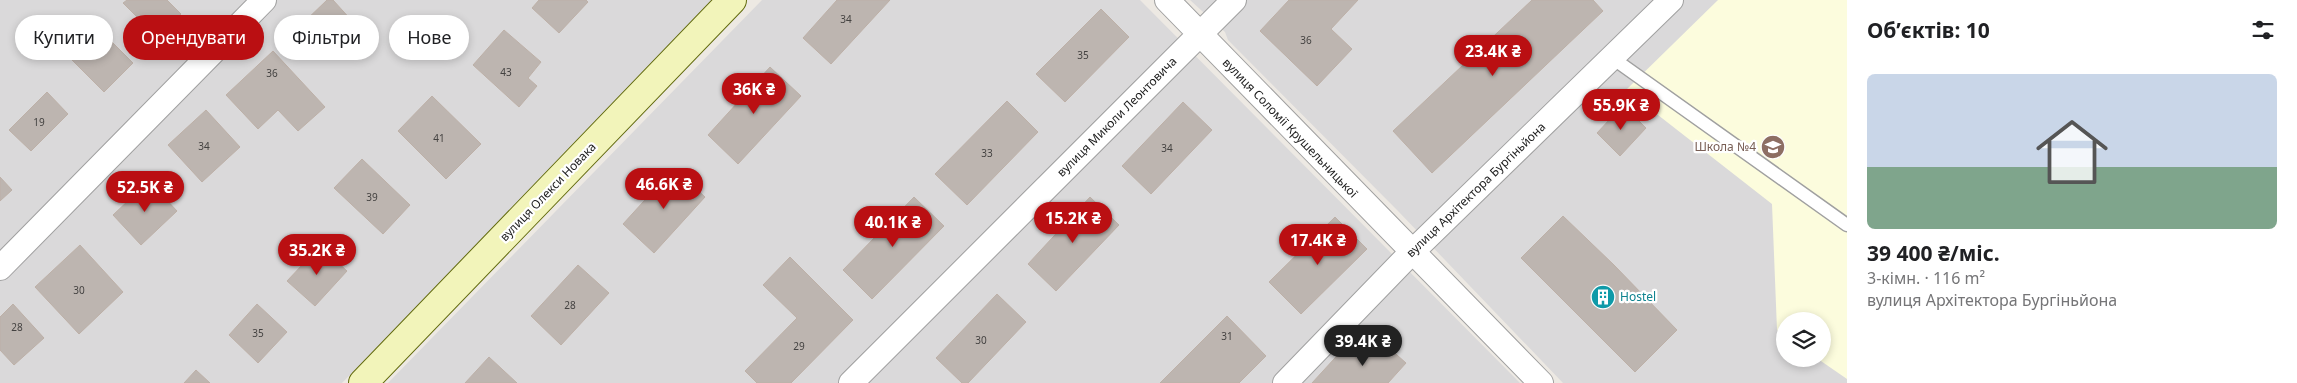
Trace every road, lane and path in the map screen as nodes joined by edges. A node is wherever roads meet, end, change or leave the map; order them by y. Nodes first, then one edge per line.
1 (264, 0) edge
2 (732, 0) edge
3 (1167, 0) edge
4 (1234, 0) edge
5 (1671, 0) edge
6 (1200, 34) junction
7 (1611, 57) junction
8 (1847, 225) edge
9 (1411, 252) junction
10 (0, 268) edge
11 (363, 383) edge
12 (852, 383) edge
13 (1285, 383) edge
14 (1541, 383) edge

1 - 10 street
2 - 11 main road, вулиця Олекси Новака
3 - 6 street, вулиця Соломії Крушельницької
4 - 6 street, вулиця Миколи Леонтовича
5 - 7 street, вулиця Архітектора Бургіньйона
6 - 9 street, вулиця Соломії Крушельницької
6 - 12 street, вулиця Миколи Леонтовича
7 - 8 lane
7 - 9 street, вулиця Архітектора Бургіньйона
9 - 13 street, вулиця Архітектора Бургіньйона
9 - 14 street, вулиця Соломії Крушельницької

